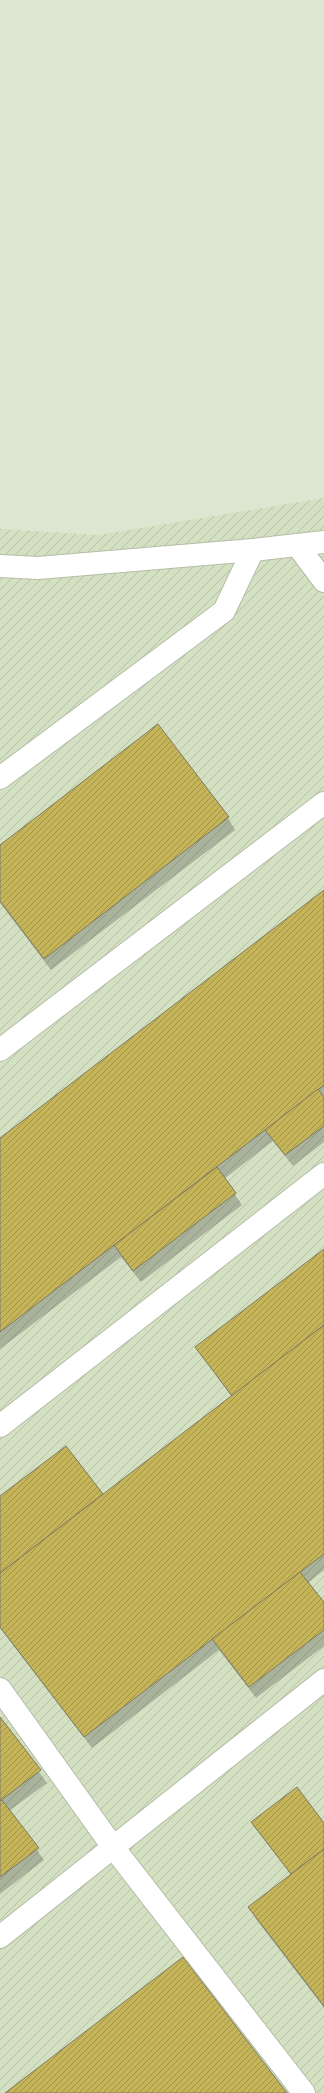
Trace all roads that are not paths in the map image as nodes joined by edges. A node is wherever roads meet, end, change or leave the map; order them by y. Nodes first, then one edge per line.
1 (324, 542) edge
2 (297, 545) junction
3 (253, 550) junction
4 (0, 566) edge
5 (324, 581) edge
6 (0, 778) edge
7 (324, 804) edge
8 (0, 1050) edge
9 (324, 1174) edge
10 (0, 1426) edge
11 (324, 1680) edge
12 (0, 1689) edge
13 (112, 1847) junction
14 (0, 1937) edge
15 (304, 2093) edge

1 - 2 street
2 - 3 street
2 - 5 street
3 - 4 street
3 - 6 street
7 - 8 street
9 - 10 street
11 - 13 street
12 - 13 street
13 - 14 street
13 - 15 street

